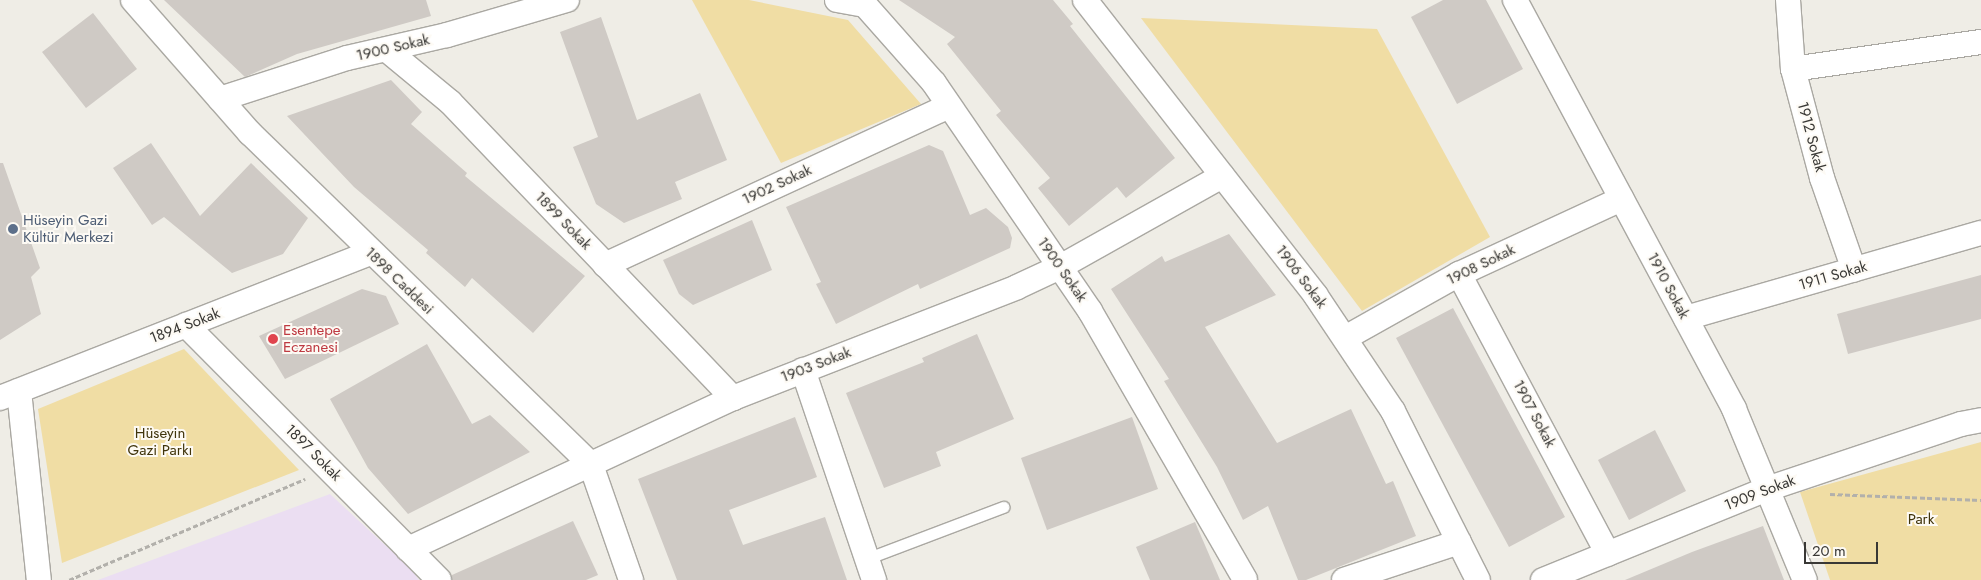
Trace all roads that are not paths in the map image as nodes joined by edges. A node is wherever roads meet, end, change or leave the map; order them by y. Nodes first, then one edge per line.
1 (133, 0) edge
2 (567, 0) edge
3 (837, 0) edge
4 (1085, 0) edge
5 (1515, 0) edge
6 (1788, 0) edge
7 (1981, 42) edge
8 (387, 50) junction
9 (1793, 69) junction
10 (220, 99) junction
11 (949, 106) junction
12 (1222, 176) junction
13 (1621, 198) junction
14 (1981, 233) edge
15 (370, 254) junction
16 (605, 265) junction
17 (1060, 266) junction
18 (1854, 270) junction
19 (1459, 274) junction
20 (1686, 318) junction
21 (186, 326) junction
22 (1344, 338) junction
23 (803, 370) junction
24 (10, 395) edge
25 (733, 398) junction
26 (1981, 420) edge
27 (591, 465) junction
28 (1767, 489) junction
29 (1003, 507) dead end
30 (1459, 542) junction
31 (408, 549) junction
32 (1608, 554) junction
33 (870, 569) edge
34 (39, 580) edge
35 (439, 580) edge
36 (631, 580) edge
37 (1245, 580) edge
38 (1344, 580) edge
39 (1478, 580) edge
40 (1543, 580) edge
41 (1805, 580) edge

1 - 10 street, 1898 Caddesi
2 - 8 street, 1900 Sokak
3 - 11 street, 1900 Sokak
4 - 12 street, 1906 Sokak
5 - 13 street, 1910 Sokak
6 - 9 street, 1912 Sokak
7 - 9 street
8 - 10 street, 1900 Sokak
8 - 16 street, 1899 Sokak
9 - 18 street, 1912 Sokak
10 - 15 street, 1898 Caddesi
11 - 16 street, 1902 Sokak
11 - 17 street, 1900 Sokak
12 - 17 street, 1903 Sokak
12 - 22 street, 1906 Sokak
13 - 19 street, 1908 Sokak
13 - 20 street, 1910 Sokak
14 - 18 street, 1911 Sokak
15 - 21 street, 1894 Sokak
15 - 27 street, 1898 Caddesi
16 - 25 street, 1899 Sokak
17 - 23 street, 1903 Sokak
17 - 37 street, 1900 Sokak
18 - 20 street, 1911 Sokak
19 - 22 street, 1908 Sokak
19 - 32 street, 1907 Sokak
20 - 28 street, 1910 Sokak
21 - 24 street, 1894 Sokak
21 - 31 street, 1897 Sokak
22 - 30 street, 1906 Sokak
23 - 25 street, 1903 Sokak
23 - 33 street
24 - 34 street
25 - 27 street, 1903 Sokak
26 - 28 street, 1909 Sokak
27 - 31 street, 1903 Sokak
27 - 36 street, 1898 Caddesi
28 - 32 street, 1909 Sokak
28 - 41 street, 1910 Sokak
29 - 33 lane
30 - 38 street
30 - 39 street, 1906 Sokak
31 - 35 street, 1897 Sokak
32 - 40 street, 1909 Sokak

